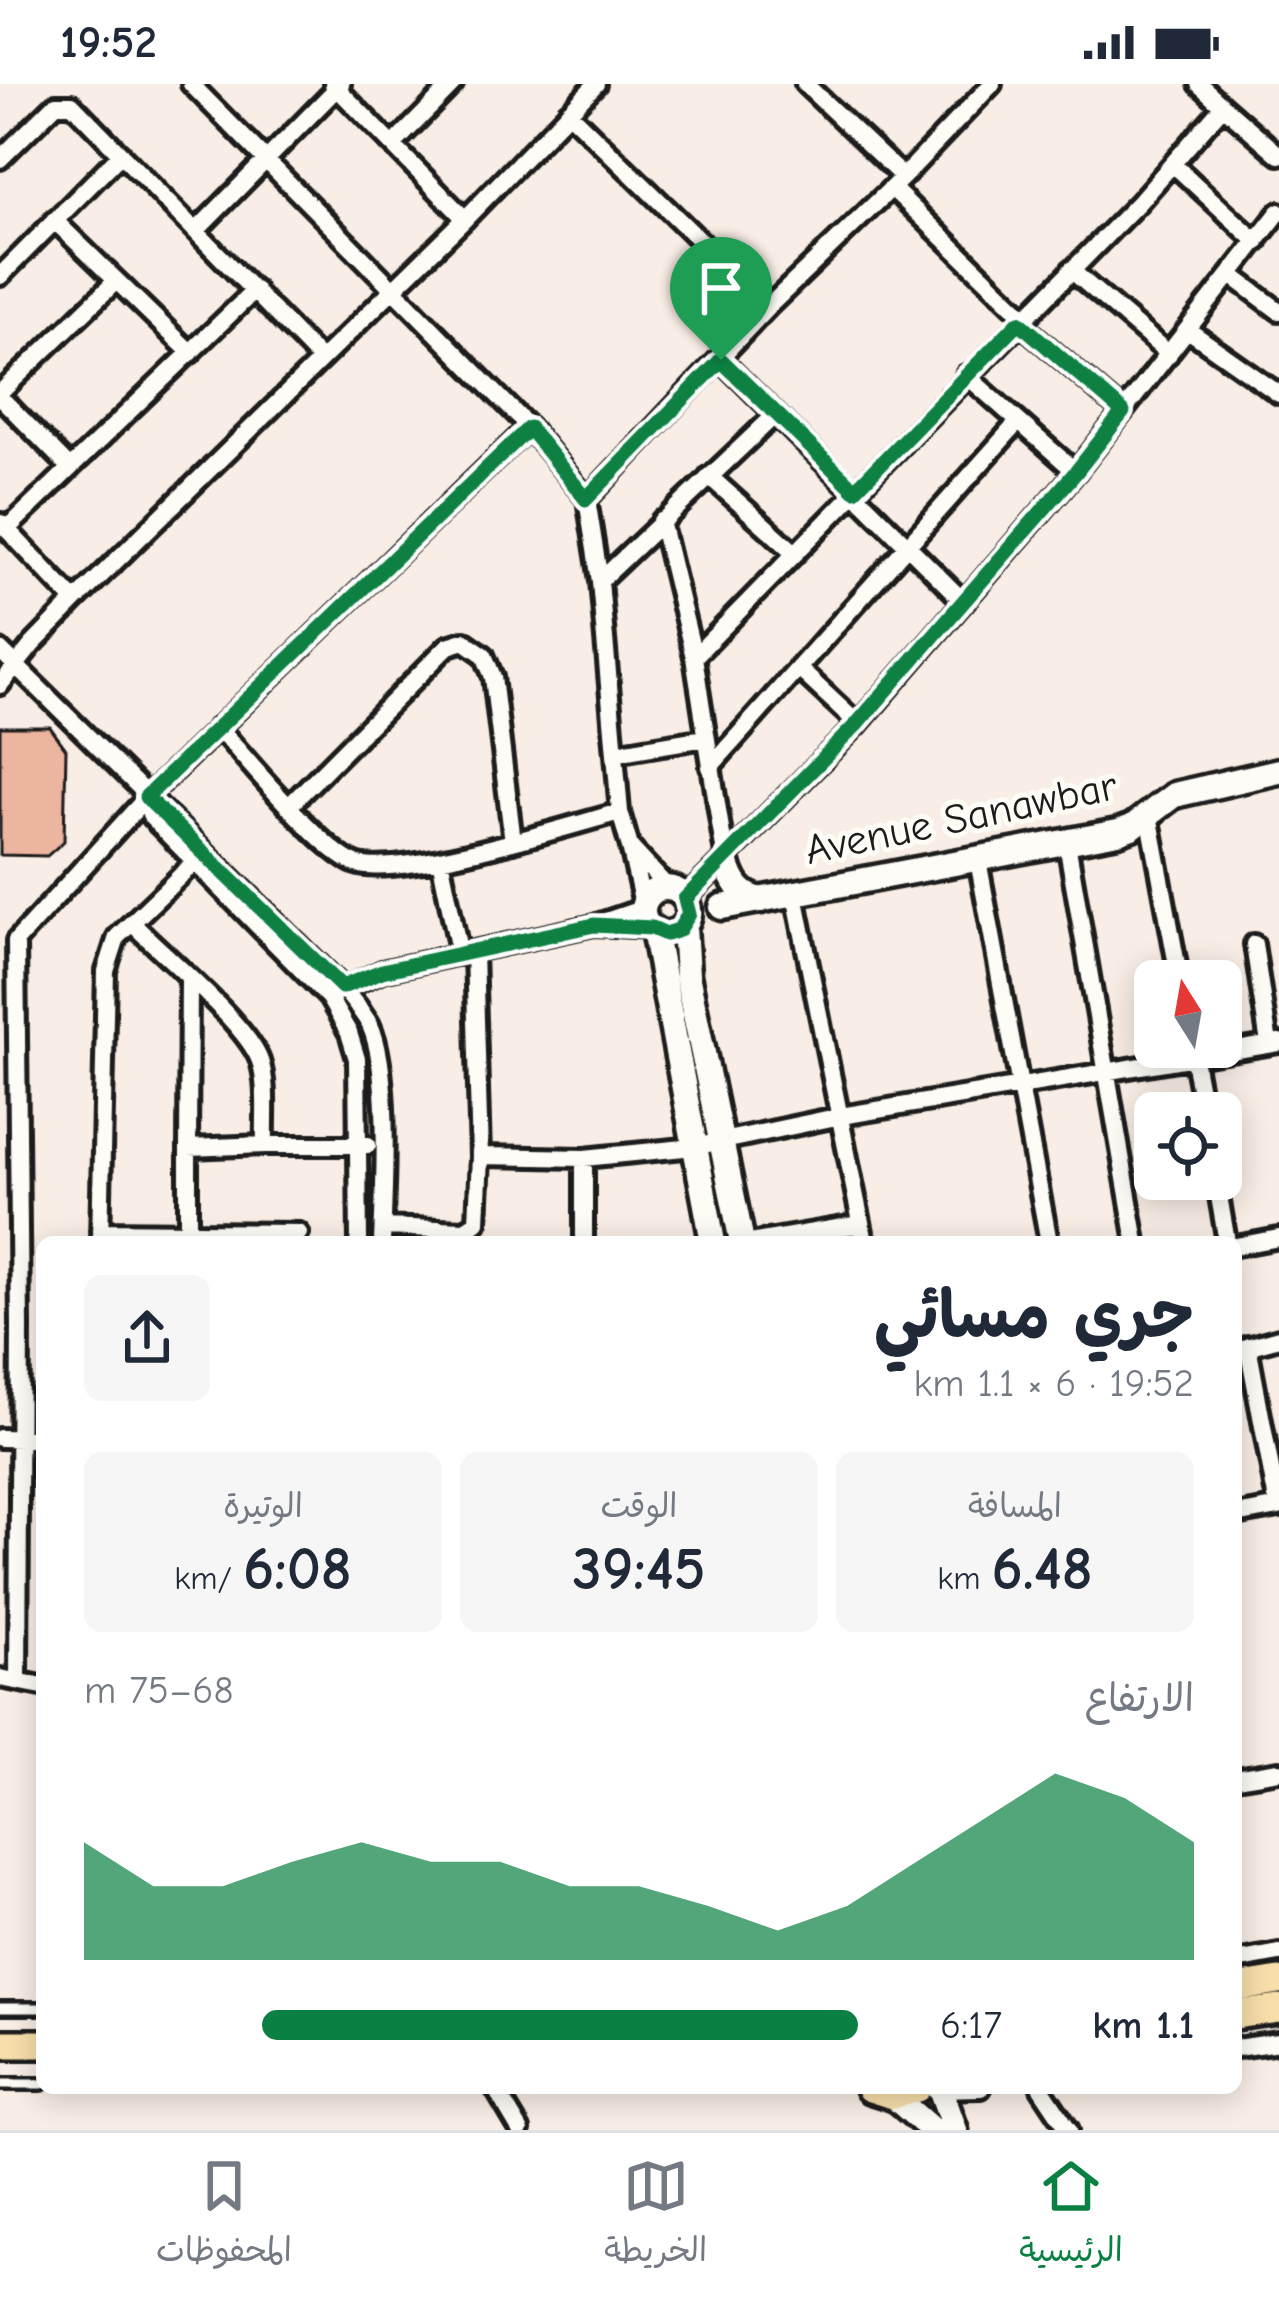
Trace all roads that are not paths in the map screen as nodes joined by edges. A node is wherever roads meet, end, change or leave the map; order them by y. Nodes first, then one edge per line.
1 (191, 84) edge
2 (452, 84) edge
3 (596, 84) edge
4 (805, 84) edge
5 (992, 84) edge
6 (1199, 84) edge
7 (337, 86) edge
8 (1223, 106) junction
9 (568, 112) junction
10 (393, 145) junction
11 (121, 154) junction
12 (1279, 155) edge
13 (0, 159) edge
14 (266, 160) junction
15 (1173, 164) junction
16 (897, 182) junction
17 (1279, 212) edge
18 (465, 219) junction
19 (54, 220) junction
20 (197, 230) junction
21 (1258, 242) junction
22 (1071, 270) junction
23 (1231, 275) junction
24 (0, 277) edge
25 (115, 282) junction
26 (392, 289) junction
27 (255, 290) junction
28 (768, 307) junction
29 (1279, 311) edge
30 (1022, 319) junction
31 (1188, 329) junction
32 (190, 353) junction
33 (1169, 354) junction
34 (320, 359) junction
35 (721, 360) junction
36 (966, 375) junction
37 (1279, 394) edge
38 (0, 395) edge
39 (1123, 412) junction
40 (775, 415) junction
41 (1017, 423) junction
42 (529, 428) junction
43 (70, 468) junction
44 (1076, 472) junction
45 (709, 476) junction
46 (855, 490) junction
47 (586, 499) junction
48 (661, 521) junction
49 (4, 526) edge
50 (907, 546) junction
51 (795, 553) junction
52 (600, 581) junction
53 (75, 601) junction
54 (964, 602) junction
55 (694, 657) junction
56 (6, 660) edge
57 (798, 668) junction
58 (0, 686) edge
59 (857, 724) junction
60 (218, 728) junction
61 (705, 738) junction
62 (615, 753) junction
63 (710, 767) junction
64 (1279, 771) edge
65 (146, 797) junction
66 (290, 806) junction
67 (620, 812) junction
68 (1149, 815) junction
69 (513, 842) junction
70 (1067, 843) junction
71 (630, 847) junction
72 (200, 857) junction
73 (440, 859) junction
74 (978, 860) junction
75 (726, 861) junction
76 (795, 895) junction
77 (764, 900) junction
78 (682, 907) junction
79 (650, 922) junction
80 (132, 923) junction
81 (8, 941) edge
82 (1254, 944) dead end
83 (467, 953) junction
84 (1176, 960) edge
85 (189, 980) junction
86 (335, 992) junction
87 (1274, 1044) edge
88 (1242, 1047) edge
89 (1134, 1064) edge
90 (1105, 1070) junction
91 (1019, 1085) junction
92 (841, 1116) junction
93 (721, 1143) junction
94 (265, 1145) junction
95 (360, 1145) junction
96 (382, 1145) junction
97 (694, 1147) junction
98 (188, 1148) junction
99 (480, 1156) junction
100 (584, 1158) junction
101 (1220, 1200) edge
102 (299, 1233) dead end
103 (863, 1233) edge
104 (382, 1234) edge
105 (100, 1236) edge
106 (189, 1236) edge
107 (282, 1236) edge
108 (358, 1236) edge
109 (584, 1236) edge
110 (712, 1236) edge
111 (741, 1236) edge
112 (827, 1236) edge
113 (1047, 1236) edge
114 (1135, 1236) edge
115 (1226, 1236) edge
116 (1279, 1238) edge
117 (1242, 1245) edge
118 (1279, 1338) edge
119 (1242, 1348) edge
120 (9, 1439) edge
121 (1278, 1507) edge
122 (1242, 1514) edge
123 (9, 1679) edge
124 (1279, 1771) edge
125 (1242, 1777) edge
126 (1279, 1953) edge
127 (1242, 1960) edge
128 (1279, 1981) edge
129 (1242, 1987) edge
130 (0, 2008) edge
131 (36, 2008) edge
132 (1279, 2009) edge
133 (1242, 2014) edge
134 (1279, 2042) edge
135 (0, 2044) edge
136 (36, 2044) edge
137 (1242, 2047) edge
138 (0, 2084) edge
139 (36, 2084) edge
140 (502, 2094) edge
141 (1044, 2094) edge
142 (924, 2097) edge
143 (925, 2123) edge
144 (520, 2130) edge
145 (1069, 2130) edge

1 - 14 street
2 - 10 street
3 - 9 street
4 - 16 street
5 - 16 street
6 - 8 street
7 - 10 street
7 - 14 street
8 - 12 street
8 - 15 street
9 - 18 street
9 - 28 street
10 - 18 street
11 - 13 street
11 - 19 street
11 - 20 street
14 - 20 street
14 - 26 street
15 - 21 street
15 - 22 street
16 - 28 street
16 - 30 street
17 - 21 street
18 - 26 street
19 - 24 street
19 - 25 street
20 - 27 street
21 - 23 street
22 - 30 street
22 - 33 street
23 - 29 street
23 - 31 street
25 - 32 street
25 - 38 street
26 - 34 street
26 - 42 street
27 - 32 street
27 - 34 street
28 - 35 street
30 - 36 street
30 - 39 street
31 - 33 street
31 - 37 street
32 - 43 street
33 - 39 street
34 - 53 street
35 - 40 street
35 - 47 street
36 - 41 street
36 - 46 street
38 - 43 street
39 - 44 street
40 - 45 street
40 - 46 street
41 - 44 street
41 - 50 street
42 - 47 street
42 - 60 street
43 - 49 street
44 - 54 street
45 - 48 street
45 - 51 street
46 - 50 street
46 - 51 street
47 - 52 street
48 - 52 street
48 - 55 street
49 - 53 street
50 - 54 street
50 - 57 street
51 - 55 street
52 - 62 street
53 - 56 street
54 - 59 street
55 - 61 street
56 - 58 street
56 - 65 street
57 - 59 street
57 - 63 street
59 - 75 street
60 - 65 street
60 - 66 street
61 - 62 street
61 - 63 street
62 - 67 street
63 - 75 street
64 - 68 street, Avenue Sanawbar
65 - 72 street
65 - 81 street
66 - 69 street
66 - 73 street
67 - 69 street
67 - 71 street
68 - 70 street, Avenue Sanawbar
68 - 84 street
69 - 73 street
70 - 74 street, Avenue Sanawbar
70 - 90 street
71 - 78 street
71 - 79 street
72 - 80 street
72 - 86 street
73 - 83 street
74 - 76 street, Avenue Sanawbar
74 - 91 street
75 - 77 street
75 - 78 street
76 - 77 street, Avenue Sanawbar
76 - 92 street
77 - 78 street, Avenue Sanawbar
78 - 79 street
78 - 79 street
78 - 93 street
79 - 83 street
79 - 97 street
80 - 85 street
80 - 105 street
81 - 120 street
82 - 87 street
83 - 86 street
83 - 99 street
85 - 94 street
85 - 98 street
86 - 95 street
86 - 96 street
87 - 88 street
89 - 90 street
90 - 91 street
90 - 114 street
91 - 92 street
91 - 113 street
92 - 93 street
92 - 103 street
93 - 97 street
93 - 111 street
94 - 95 street
94 - 98 street
95 - 96 street
95 - 108 street
96 - 104 street
97 - 100 street
97 - 110 street
98 - 106 street
99 - 100 street
99 - 104 street
100 - 109 street
101 - 115 street
102 - 107 street
103 - 112 street
116 - 117 street
118 - 119 street
119 - 121 street
120 - 123 street
121 - 122 street
124 - 125 street
126 - 127 street
128 - 129 main road
130 - 131 lane
132 - 133 main road
134 - 137 street
135 - 136 main road
138 - 139 lane
140 - 144 street
141 - 145 street
142 - 143 street
142 - 143 street

